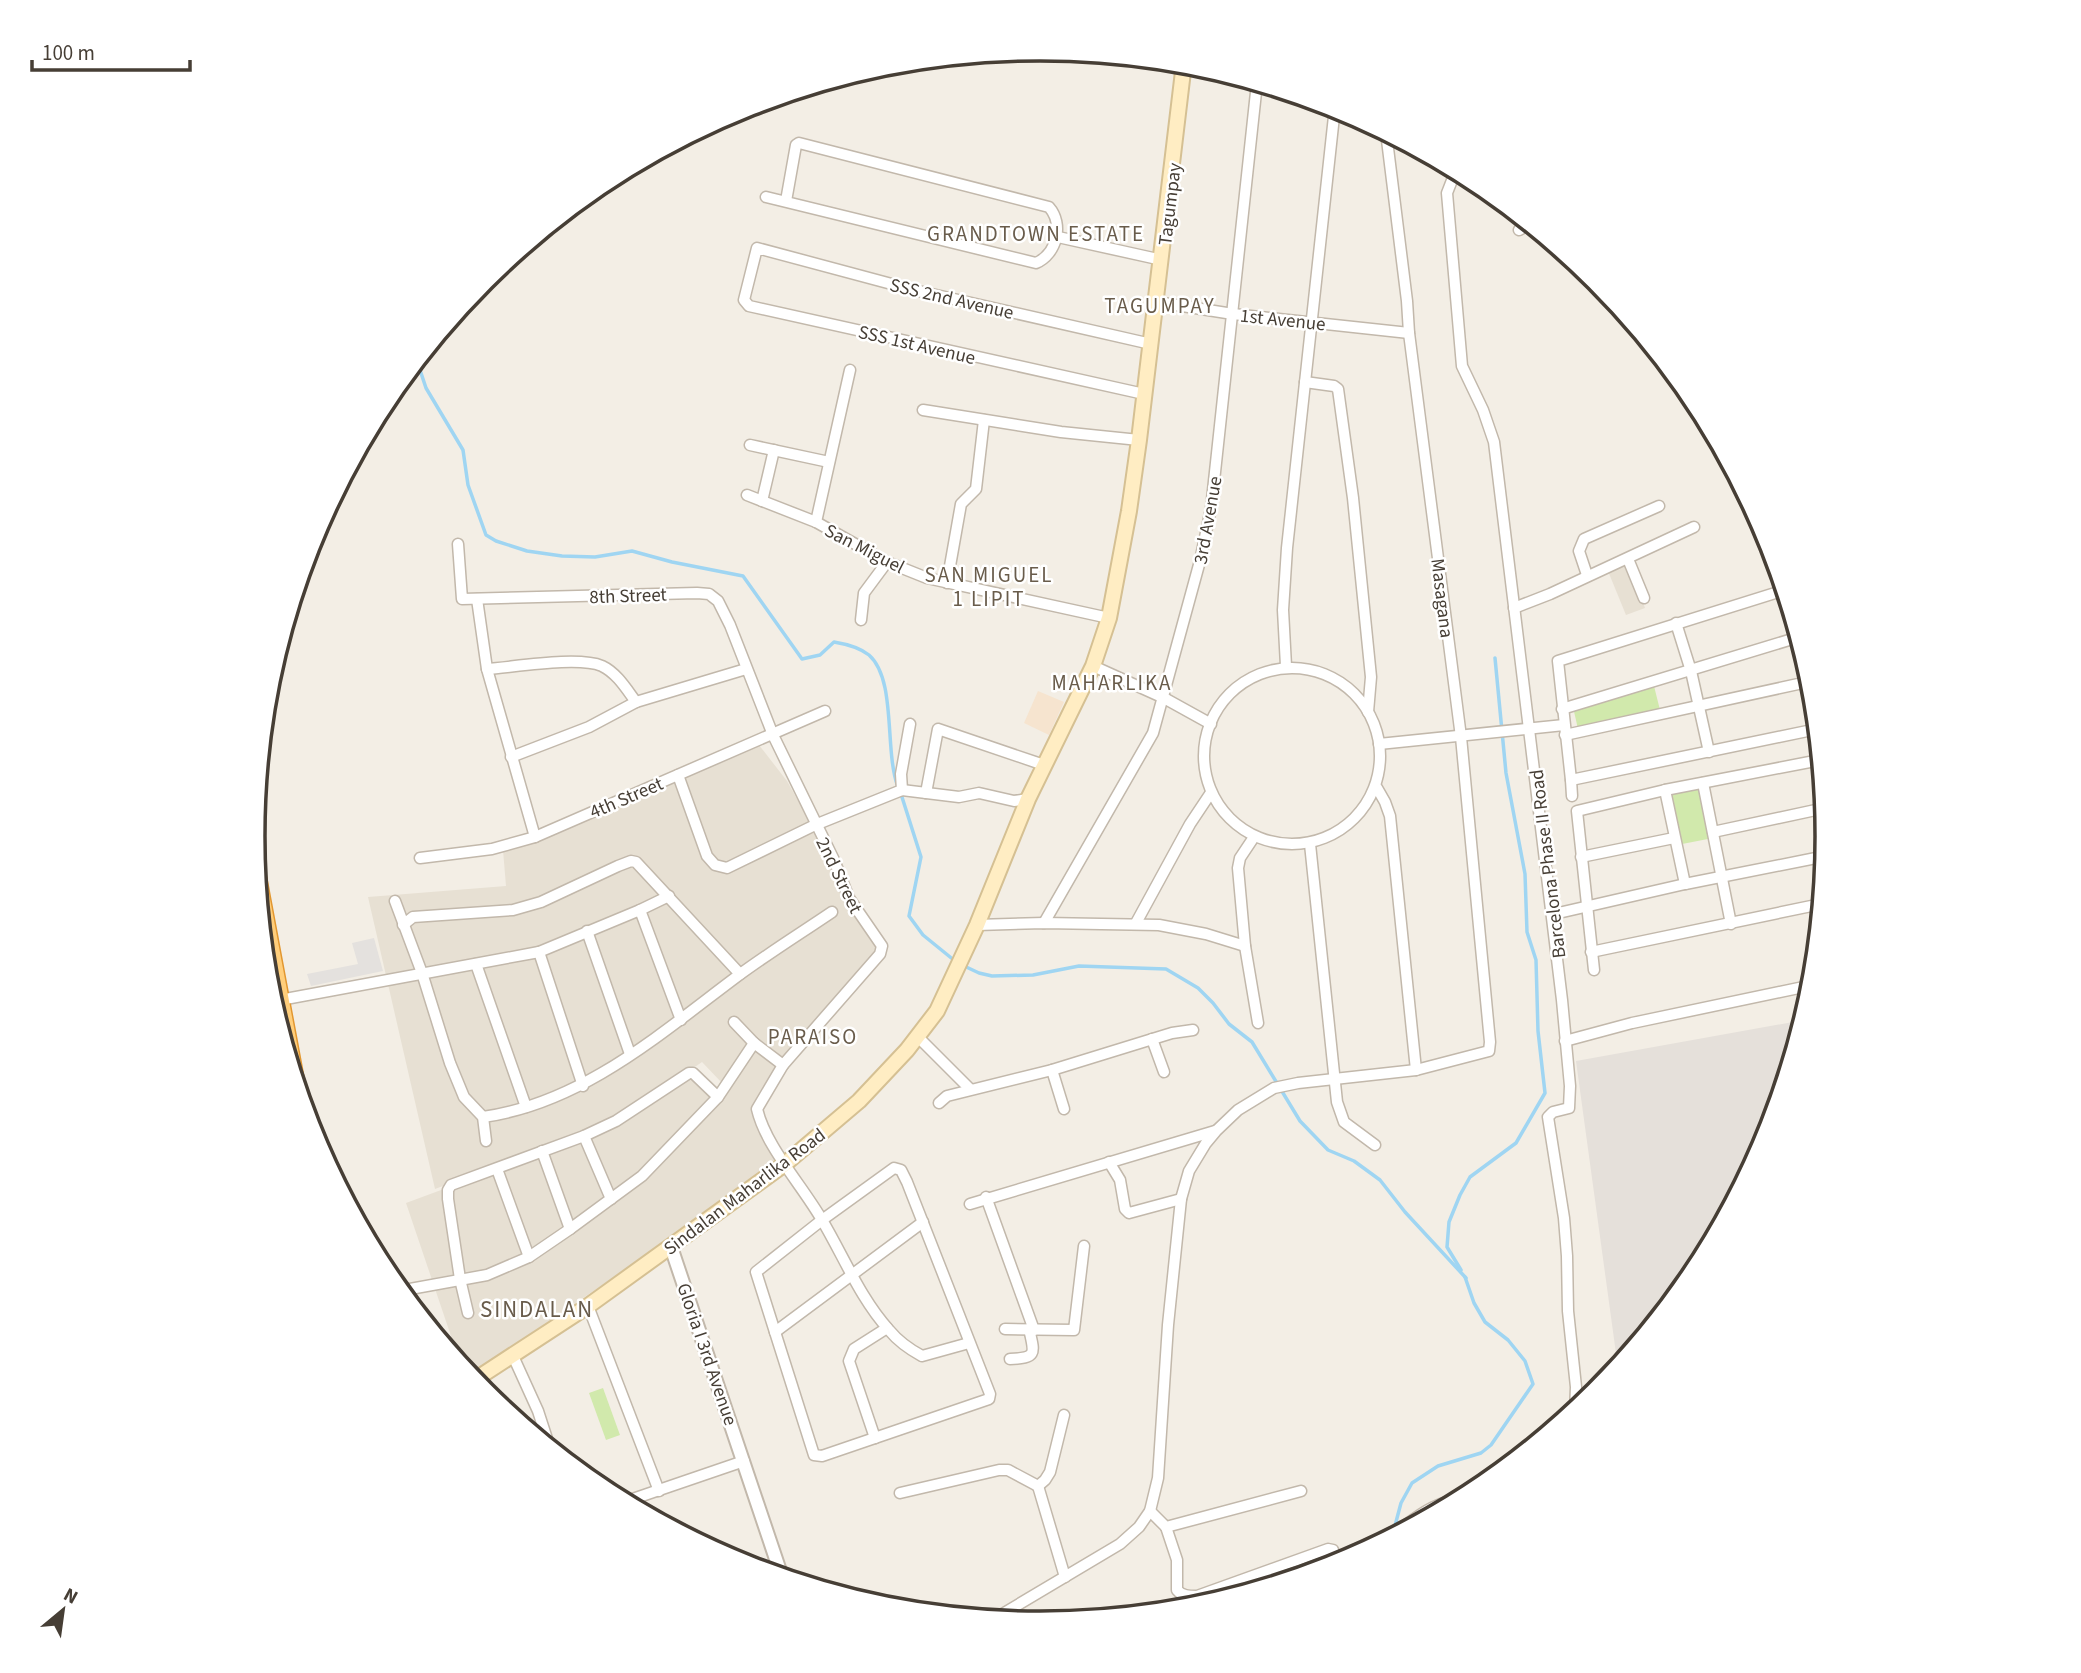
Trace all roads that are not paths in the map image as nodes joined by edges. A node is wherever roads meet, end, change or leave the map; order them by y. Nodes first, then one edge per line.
1 (1183, 75) edge
2 (1256, 92) edge
3 (1334, 119) edge
4 (1387, 143) edge
5 (1452, 180) edge
6 (766, 197) dead end
7 (786, 201) junction
8 (1058, 237) junction
9 (755, 249) joint
10 (1162, 261) junction
11 (1157, 302) junction
12 (1233, 314) junction
13 (1310, 322) junction
14 (1409, 333) junction
15 (1151, 344) junction
16 (850, 370) dead end
17 (1305, 382) junction
18 (1144, 394) junction
19 (923, 410) dead end
20 (984, 420) junction
21 (1139, 440) junction
22 (750, 445) dead end
23 (774, 450) junction
24 (830, 462) junction
25 (747, 495) dead end
26 (762, 501) junction
27 (1659, 506) dead end
28 (816, 522) junction
29 (1694, 527) dead end
30 (458, 544) dead end
31 (1628, 559) junction
32 (887, 562) junction
33 (1587, 575) junction
34 (947, 583) junction
35 (1777, 593) edge
36 (1644, 598) dead end
37 (477, 599) junction
38 (1514, 608) junction
39 (1109, 618) junction
40 (861, 620) dead end
41 (1676, 623) junction
42 (1790, 640) edge
43 (1093, 666) junction
44 (1286, 666) junction
45 (488, 669) junction
46 (746, 669) junction
47 (1691, 671) junction
48 (1801, 683) edge
49 (1164, 698) junction
50 (636, 702) junction
51 (1699, 705) junction
52 (1562, 709) junction
53 (825, 711) dead end
54 (1368, 713) junction
55 (910, 724) dead end
56 (1211, 724) junction
57 (1530, 728) junction
58 (1564, 730) junction
59 (1808, 731) edge
60 (773, 735) junction
61 (1461, 737) junction
62 (1379, 744) junction
63 (1709, 752) junction
64 (511, 757) junction
65 (1812, 762) edge
66 (1044, 765) junction
67 (678, 775) junction
68 (1571, 780) junction
69 (1703, 783) junction
70 (1377, 789) junction
71 (901, 790) junction
72 (1665, 790) junction
73 (926, 793) junction
74 (1210, 794) junction
75 (1572, 796) dead end
76 (1028, 799) junction
77 (1815, 810) edge
78 (815, 825) junction
79 (1713, 832) junction
80 (535, 837) junction
81 (1254, 837) junction
82 (1674, 838) junction
83 (1310, 844) junction
84 (1581, 856) junction
85 (420, 858) dead end
86 (1815, 858) edge
87 (1721, 876) junction
88 (1685, 884) junction
89 (669, 895) junction
90 (395, 901) dead end
91 (1812, 906) edge
92 (1586, 908) junction
93 (640, 910) junction
94 (832, 912) dead end
95 (1554, 914) junction
96 (1044, 923) junction
97 (1136, 923) junction
98 (1731, 924) junction
99 (403, 925) junction
100 (977, 925) junction
101 (587, 931) junction
102 (1245, 946) junction
103 (539, 952) junction
104 (1591, 952) junction
105 (476, 964) junction
106 (1594, 970) dead end
107 (422, 973) junction
108 (740, 974) junction
109 (1801, 988) edge
110 (283, 999) edge
111 (681, 1020) junction
112 (734, 1022) dead end
113 (1258, 1023) dead end
114 (1193, 1030) dead end
115 (918, 1037) junction
116 (1153, 1039) junction
117 (1565, 1041) junction
118 (754, 1043) junction
119 (630, 1054) junction
120 (783, 1065) junction
121 (1052, 1070) junction
122 (1416, 1070) junction
123 (1164, 1072) dead end
124 (1334, 1080) junction
125 (583, 1086) junction
126 (970, 1089) junction
127 (718, 1097) junction
128 (939, 1102) dead end
129 (526, 1107) junction
130 (1064, 1109) dead end
131 (483, 1117) junction
132 (1216, 1131) junction
133 (584, 1136) junction
134 (486, 1141) dead end
135 (1375, 1144) dead end
136 (542, 1151) junction
137 (1109, 1162) junction
138 (786, 1163) junction
139 (497, 1168) junction
140 (986, 1197) junction
141 (611, 1199) junction
142 (1181, 1199) junction
143 (970, 1204) dead end
144 (822, 1220) junction
145 (923, 1222) junction
146 (570, 1230) junction
147 (1084, 1246) dead end
148 (671, 1247) junction
149 (529, 1256) junction
150 (852, 1276) junction
151 (460, 1279) junction
152 (411, 1289) edge
153 (588, 1306) junction
154 (468, 1312) dead end
155 (887, 1328) junction
156 (1006, 1329) dead end
157 (1031, 1329) junction
158 (775, 1332) junction
159 (969, 1343) junction
160 (513, 1356) junction
161 (1010, 1359) dead end
162 (483, 1375) edge
163 (1576, 1397) edge
164 (1064, 1415) dead end
165 (545, 1432) edge
166 (875, 1438) junction
167 (744, 1461) junction
168 (1038, 1486) junction
169 (659, 1491) junction
170 (1301, 1491) dead end
171 (900, 1493) dead end
172 (637, 1498) edge
173 (1150, 1511) junction
174 (1166, 1527) junction
175 (1335, 1554) edge
176 (778, 1566) edge
177 (1065, 1577) junction
178 (1199, 1595) edge
179 (1196, 1596) edge
180 (1008, 1611) edge

1 - 10 main road, Tagumpay
2 - 12 street, 3rd Avenue
3 - 13 street
4 - 14 street, Masagana
5 - 38 street, Barcelona Phase II Road
6 - 7 street
7 - 8 street
7 - 8 street
8 - 10 street
9 - 15 street, SSS 2nd Avenue
9 - 18 street, SSS 1st Avenue
10 - 11 main road, Tagumpay
11 - 12 street, 1st Avenue
11 - 15 main road, Tagumpay
12 - 13 street, 1st Avenue
12 - 49 street, 3rd Avenue
13 - 14 street, 1st Avenue
13 - 17 street
14 - 61 street, Masagana
15 - 18 main road, Tagumpay
16 - 24 street
17 - 44 street
17 - 54 street
18 - 21 main road, Tagumpay
19 - 20 street
20 - 21 street
20 - 34 street
21 - 39 main road, Tagumpay
22 - 23 street
23 - 24 street
23 - 26 street
24 - 28 street
25 - 26 street, San Miguel
26 - 28 street, San Miguel
27 - 33 street
28 - 32 street, San Miguel
29 - 31 street
30 - 37 street, 8th Street
31 - 33 street
31 - 36 street
32 - 34 street, San Miguel
32 - 40 street
33 - 38 street
34 - 39 street, San Miguel
35 - 41 street
37 - 45 street
37 - 46 street, 8th Street
38 - 57 street, Barcelona Phase II Road
39 - 43 main road, Tagumpay
41 - 47 street
41 - 52 street
42 - 47 street
43 - 49 street
43 - 66 main road, Sindalan Maharlika Road
44 - 54 street
44 - 56 street
45 - 50 street
45 - 64 street
46 - 50 street
46 - 60 street, 2nd Street
47 - 51 street
47 - 52 street
48 - 51 street
49 - 56 street
49 - 96 street, 3rd Avenue
50 - 64 street
51 - 58 street
51 - 63 street
52 - 58 street
53 - 60 street, 4th Street
54 - 62 street
55 - 71 street
56 - 74 street
57 - 58 street
57 - 61 street
57 - 95 street, Barcelona Phase II Road
58 - 68 street
59 - 63 street
60 - 67 street, 4th Street
60 - 78 street, 2nd Street
61 - 62 street
61 - 122 street, Masagana
62 - 70 street
63 - 68 street
64 - 80 street
65 - 69 street
66 - 73 street
66 - 76 main road, Sindalan Maharlika Road
67 - 78 street
67 - 80 street, 4th Street
68 - 75 street
69 - 72 street
69 - 79 street
70 - 83 street
70 - 122 street
71 - 73 street
71 - 78 street
72 - 82 street
72 - 84 street
73 - 76 street
74 - 81 street
74 - 97 street
76 - 100 main road, Sindalan Maharlika Road
77 - 79 street
78 - 120 street, 2nd Street
79 - 87 street
80 - 85 street, 4th Street
81 - 83 street
81 - 102 street
82 - 84 street
82 - 88 street
83 - 124 street
84 - 92 street
86 - 87 street
87 - 88 street
87 - 98 street
88 - 92 street
89 - 93 street
89 - 99 street
89 - 108 street
90 - 99 street
91 - 98 street
92 - 95 street
92 - 104 street
93 - 101 street
93 - 111 street
94 - 108 street
95 - 117 street, Barcelona Phase II Road
96 - 97 street
96 - 100 street
97 - 102 street
98 - 104 street
99 - 107 street
100 - 115 main road, Sindalan Maharlika Road
101 - 103 street
101 - 119 street
102 - 113 street
103 - 105 street
103 - 125 street
104 - 106 street
105 - 107 street
105 - 129 street
107 - 110 street
107 - 131 street
108 - 111 street
109 - 117 street
111 - 119 street
112 - 118 street
114 - 116 street
115 - 126 street
115 - 138 main road, Sindalan Maharlika Road
116 - 121 street
116 - 123 street
117 - 163 street, Barcelona Phase II Road
118 - 120 street
118 - 127 street
119 - 125 street
120 - 138 street, 2nd Street
121 - 126 street
121 - 130 street
122 - 124 street
124 - 132 street
124 - 135 street
125 - 129 street
126 - 128 street
127 - 133 street
127 - 141 street
129 - 131 street
131 - 134 street
132 - 137 street
132 - 142 street
133 - 136 street
133 - 141 street
136 - 139 street
136 - 146 street
137 - 140 street
137 - 142 street
138 - 144 street
138 - 148 main road, Sindalan Maharlika Road
139 - 149 street
139 - 151 street
140 - 143 street
140 - 157 street
141 - 146 street
142 - 173 street
144 - 145 street
144 - 150 street
144 - 158 street
145 - 150 street
145 - 159 street
146 - 149 street
147 - 157 street
148 - 153 main road, Sindalan Maharlika Road
148 - 167 street, Gloria I 3rd Avenue
149 - 151 street
150 - 155 street
150 - 158 street
151 - 152 street
151 - 154 street
153 - 160 main road, Sindalan Maharlika Road
153 - 169 street
155 - 159 street
155 - 166 street
156 - 157 street
157 - 161 street
158 - 166 street
159 - 166 street
160 - 162 main road, Sindalan Maharlika Road
160 - 165 street
164 - 168 street
167 - 169 street
167 - 176 street, Gloria I 3rd Avenue
168 - 171 street
168 - 177 street
169 - 172 street
170 - 174 street
173 - 174 street
173 - 177 street
174 - 179 street
175 - 178 street
177 - 180 street

